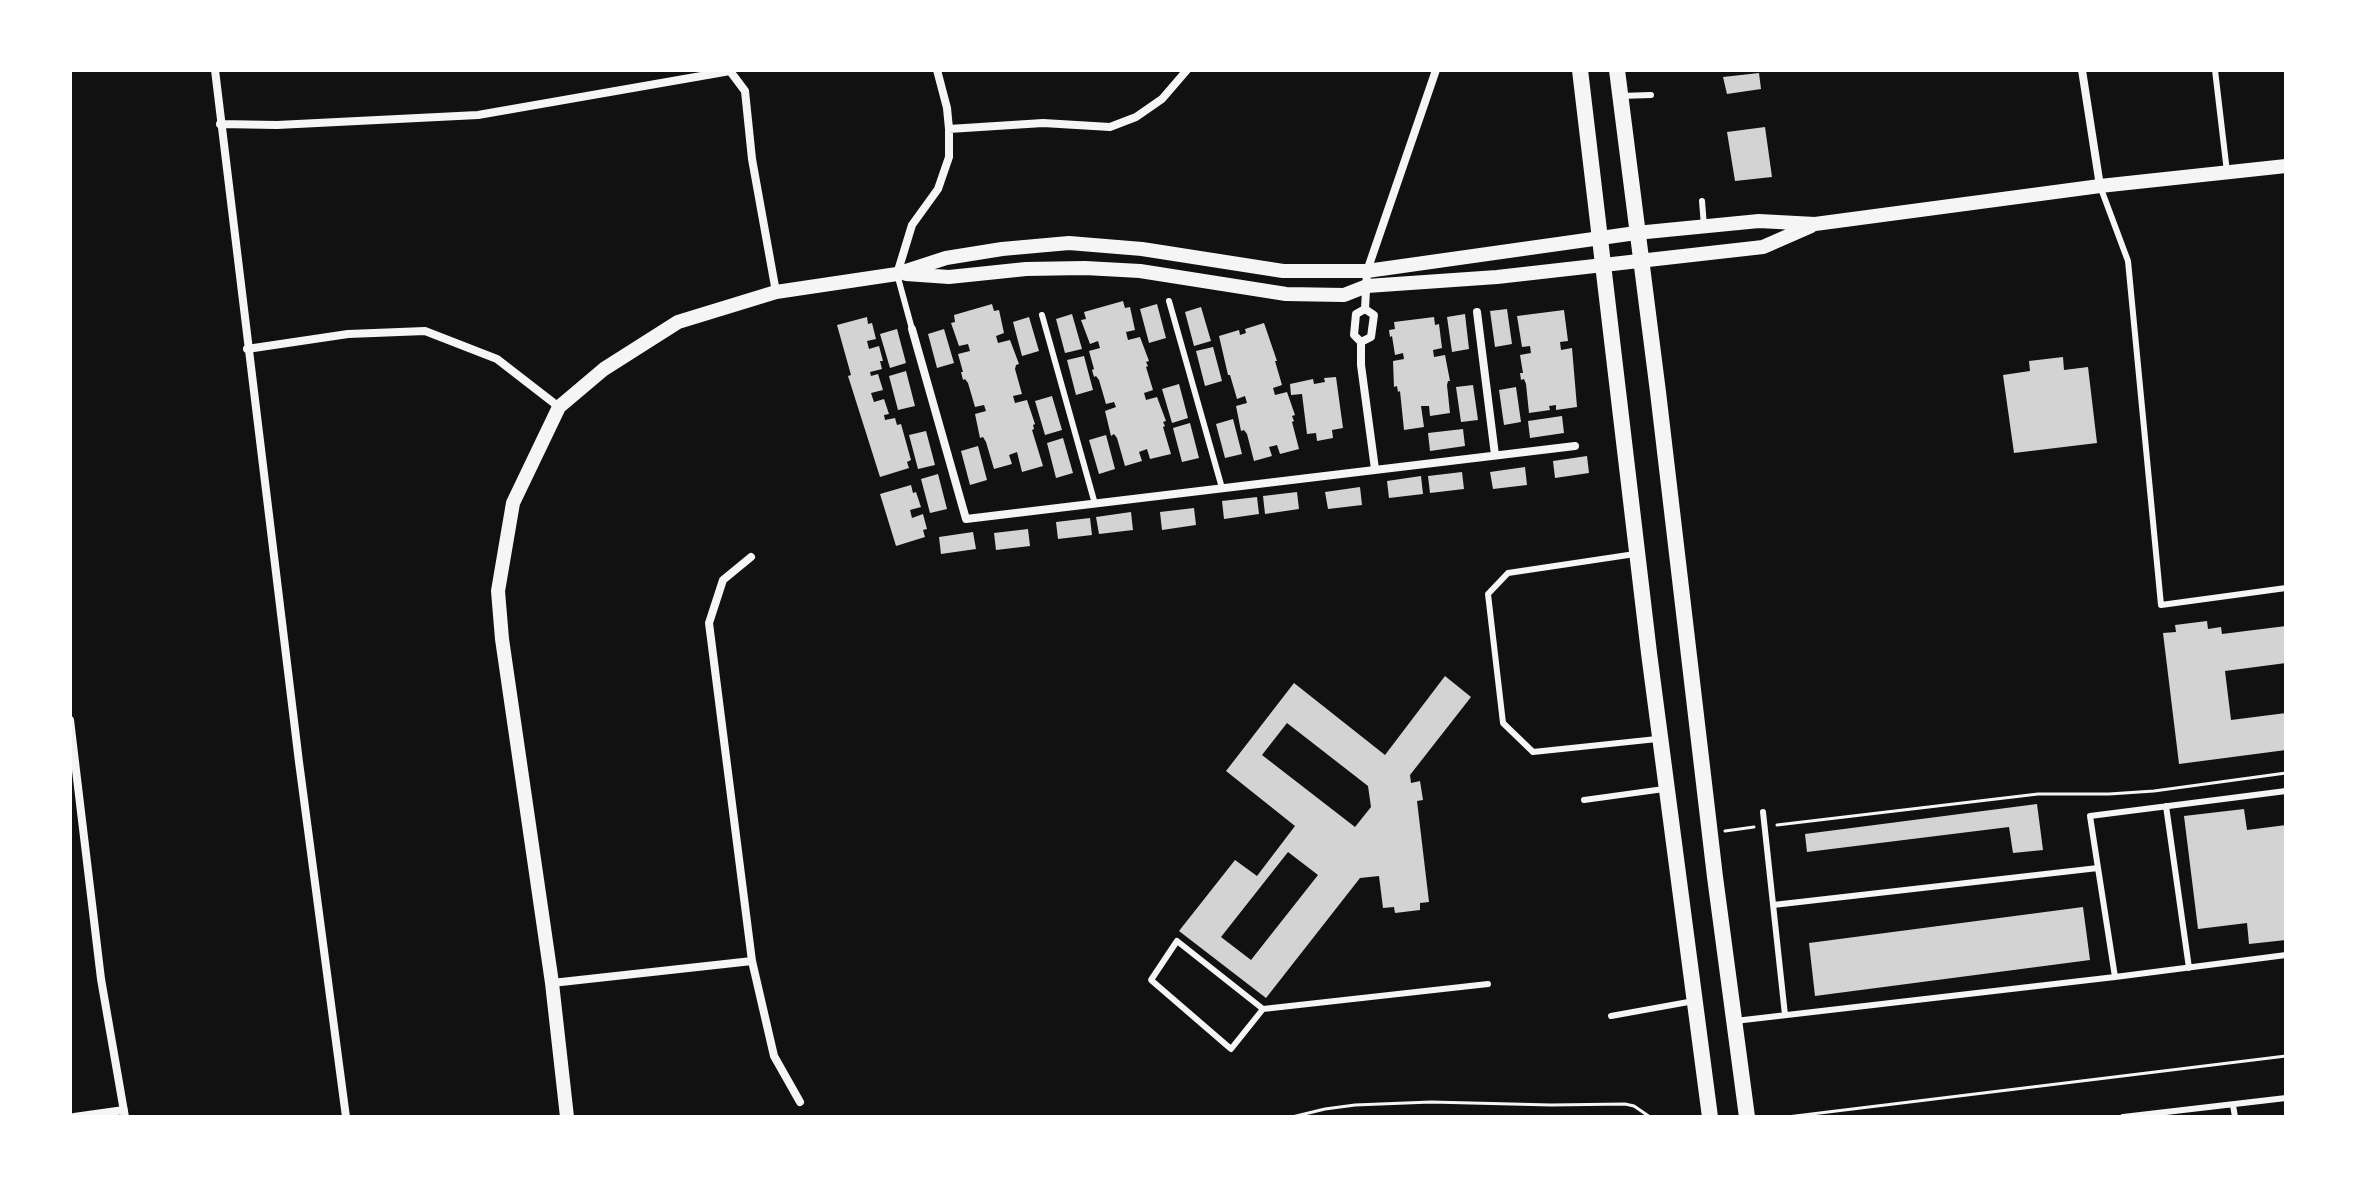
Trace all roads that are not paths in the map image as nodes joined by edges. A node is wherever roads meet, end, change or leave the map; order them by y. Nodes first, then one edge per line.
1 (215, 70) edge
2 (937, 70) edge
3 (1187, 70) edge
4 (1436, 70) edge
5 (1580, 70) edge
6 (1617, 70) edge
7 (2082, 70) edge
8 (2215, 70) edge
9 (1651, 95) dead end
10 (1620, 96) junction
11 (220, 124) junction
12 (949, 129) junction
13 (2286, 166) edge
14 (2227, 172) junction
15 (2100, 186) junction
16 (1702, 201) dead end
17 (1815, 224) junction
18 (1704, 227) junction
19 (1636, 233) junction
20 (1599, 238) junction
21 (1641, 261) junction
22 (1602, 265) junction
23 (897, 274) junction
24 (1367, 279) junction
25 (776, 292) junction
26 (1169, 301) dead end
27 (1365, 309) junction
28 (1477, 312) dead end
29 (1042, 315) dead end
30 (912, 329) joint
31 (1361, 342) junction
32 (247, 349) junction
33 (559, 407) junction
34 (1575, 446) dead end
35 (1495, 455) junction
36 (1375, 469) junction
37 (1222, 488) junction
38 (1095, 504) junction
39 (1637, 553) junction
40 (751, 557) dead end
41 (2286, 588) edge
42 (70, 721) edge
43 (1661, 739) junction
44 (1667, 789) junction
45 (2286, 791) edge
46 (1584, 800) dead end
47 (2166, 806) junction
48 (1763, 812) dead end
49 (2098, 868) junction
50 (1773, 905) junction
51 (2286, 955) edge
52 (752, 961) junction
53 (2189, 968) junction
54 (2115, 977) junction
55 (552, 983) junction
56 (1488, 984) dead end
57 (1696, 1001) junction
58 (1263, 1009) junction
59 (1785, 1015) junction
60 (1611, 1016) dead end
61 (1734, 1021) junction
62 (2286, 1098) edge
63 (800, 1102) dead end
64 (2233, 1105) junction
65 (125, 1114) edge
66 (74, 1117) edge
67 (346, 1117) edge
68 (567, 1117) edge
69 (1710, 1117) edge
70 (1747, 1117) edge
71 (2123, 1117) edge
72 (2235, 1117) edge

1 - 11 street
2 - 12 street
3 - 12 street
4 - 24 street
5 - 20 main road
6 - 10 main road
7 - 15 street
8 - 14 lane
9 - 10 lane
10 - 19 main road
11 - 25 street
11 - 32 street
12 - 23 street
13 - 14 street
14 - 15 street
15 - 17 street
15 - 41 lane
16 - 18 lane
17 - 18 street
17 - 21 street
18 - 19 street
19 - 20 street
19 - 21 main road
20 - 22 main road
20 - 24 street
21 - 22 street
21 - 61 main road
22 - 24 street
22 - 39 main road
23 - 24 street
23 - 24 street
23 - 25 street
23 - 30 lane
24 - 27 street
25 - 33 street
26 - 37 lane
27 - 31 street
27 - 31 street
28 - 35 street
29 - 38 lane
30 - 38 street
31 - 36 street
32 - 33 street
32 - 67 street
33 - 55 street
34 - 35 street
35 - 36 street
36 - 37 street
37 - 38 street
39 - 43 main road
39 - 43 lane
40 - 52 street
42 - 65 street
43 - 44 main road
44 - 46 lane
44 - 57 main road
45 - 47 lane
47 - 49 lane
47 - 53 lane
48 - 50 lane
49 - 50 lane
49 - 54 lane
50 - 59 lane
51 - 53 lane
52 - 55 street
52 - 63 street
53 - 54 lane
54 - 59 lane
55 - 68 street
56 - 58 lane
57 - 60 lane
57 - 69 main road
58 - 58 lane
59 - 61 lane
61 - 70 main road
62 - 64 lane
64 - 71 lane
64 - 72 lane
65 - 66 street

